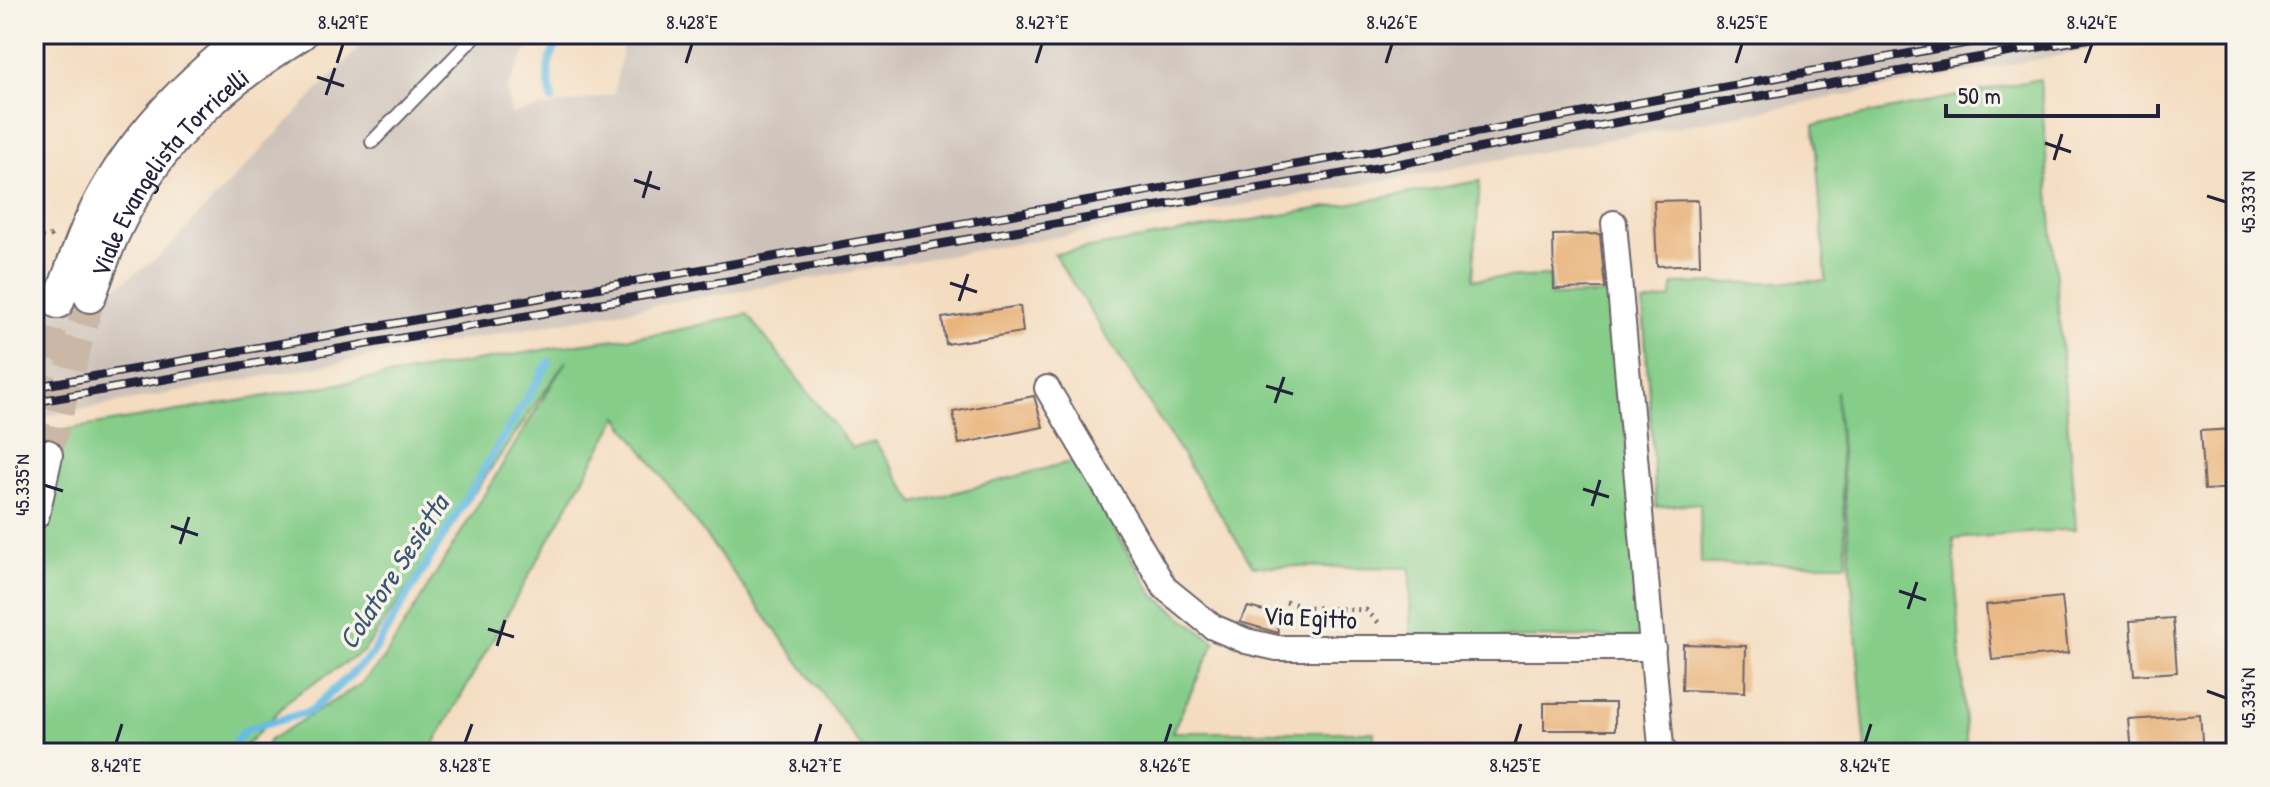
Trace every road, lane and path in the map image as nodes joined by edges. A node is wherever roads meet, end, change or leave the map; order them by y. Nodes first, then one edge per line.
1 (249, 34) edge
2 (302, 34) edge
3 (477, 34) edge
4 (372, 142) dead end
5 (1614, 223) dead end
6 (90, 297) tunnel mouth
7 (58, 303) tunnel mouth
8 (1047, 388) dead end
9 (47, 455) tunnel mouth
10 (34, 514) edge
11 (1286, 602) dead end
12 (1382, 648) junction
13 (1653, 648) junction
14 (1665, 753) edge

1 - 7 street, Viale Evangelista Torricelli
2 - 6 street, Viale Evangelista Torricelli
3 - 4 lane
5 - 13 street
8 - 12 street, Via Egitto
9 - 10 street
11 - 12 path
12 - 13 street, Via Egitto
13 - 14 street

